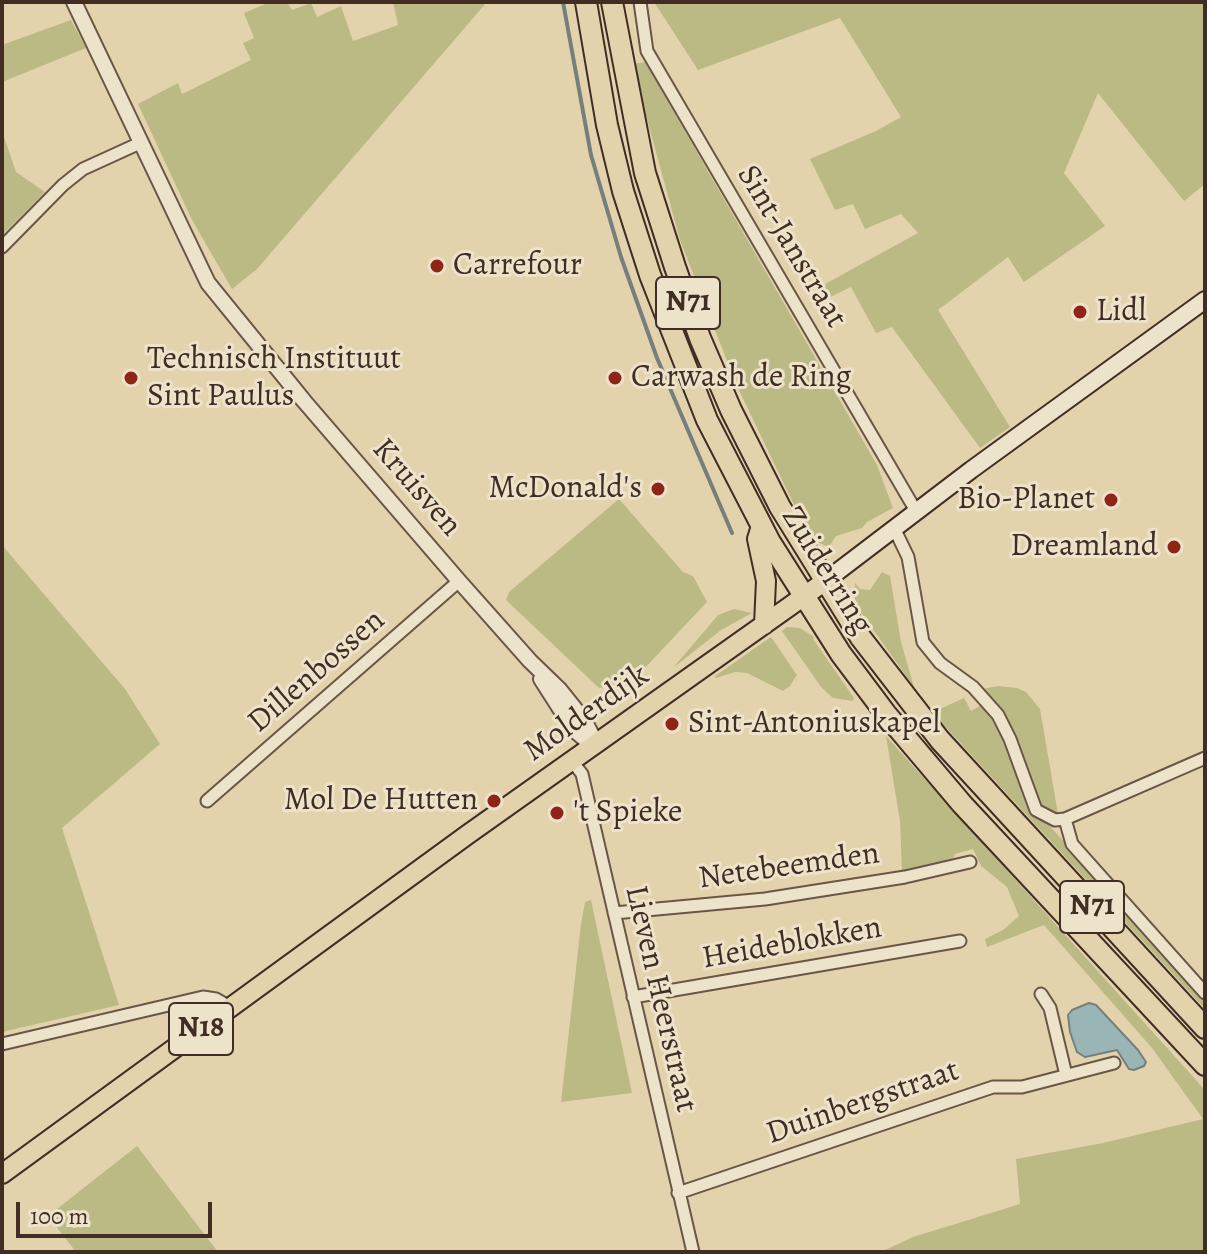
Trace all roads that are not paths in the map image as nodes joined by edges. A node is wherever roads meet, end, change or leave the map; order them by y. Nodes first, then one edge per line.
1 (74, 2) edge
2 (586, 2) edge
3 (612, 2) edge
4 (640, 2) edge
5 (140, 143) junction
6 (2, 247) edge
7 (1205, 300) edge
8 (916, 511) junction
9 (761, 526) junction
10 (894, 528) junction
11 (459, 581) junction
12 (824, 582) junction
13 (803, 597) junction
14 (764, 625) junction
15 (596, 743) junction
16 (1205, 758) edge
17 (572, 761) junction
18 (207, 801) dead end
19 (1065, 819) junction
20 (970, 862) dead end
21 (614, 913) junction
22 (960, 941) dead end
23 (1205, 993) edge
24 (1041, 994) dead end
25 (633, 997) junction
26 (230, 1007) junction
27 (1205, 1028) edge
28 (2, 1044) edge
29 (1114, 1063) dead end
30 (1205, 1065) edge
31 (1066, 1075) junction
32 (2, 1174) edge
33 (678, 1193) junction
34 (693, 1252) edge

1 - 5 street, Kruisven
2 - 9 highway, Zuiderring / N71
3 - 12 highway, Zuiderring / N71
4 - 8 street, Sint-Janstraat
5 - 6 street
5 - 11 street, Kruisven
7 - 8 main road, Molderdijk
8 - 10 main road, Molderdijk
9 - 13 highway, Zuiderring / N71
9 - 14 main road
10 - 12 main road, Molderdijk
10 - 19 street
11 - 15 street, Kruisven
11 - 18 street, Dillenbossen
12 - 13 main road, Molderdijk / N18
12 - 27 highway, Zuiderring / N71
13 - 14 main road, Molderdijk / N18
13 - 30 highway, Zuiderring / N71
14 - 15 main road, Molderdijk / N18
15 - 17 main road, Molderdijk / N18
16 - 19 street
17 - 21 street, Lieven Heerstraat
17 - 26 main road, Molderdijk / N18
19 - 23 street
20 - 21 street, Netebeemden
21 - 25 street, Lieven Heerstraat
22 - 25 street, Heideblokken
24 - 31 street
25 - 33 street, Lieven Heerstraat
26 - 28 street
26 - 32 main road, Molderdijk / N18
29 - 31 street, Duinbergstraat
31 - 33 street, Duinbergstraat
33 - 34 street, Lieven Heerstraat

